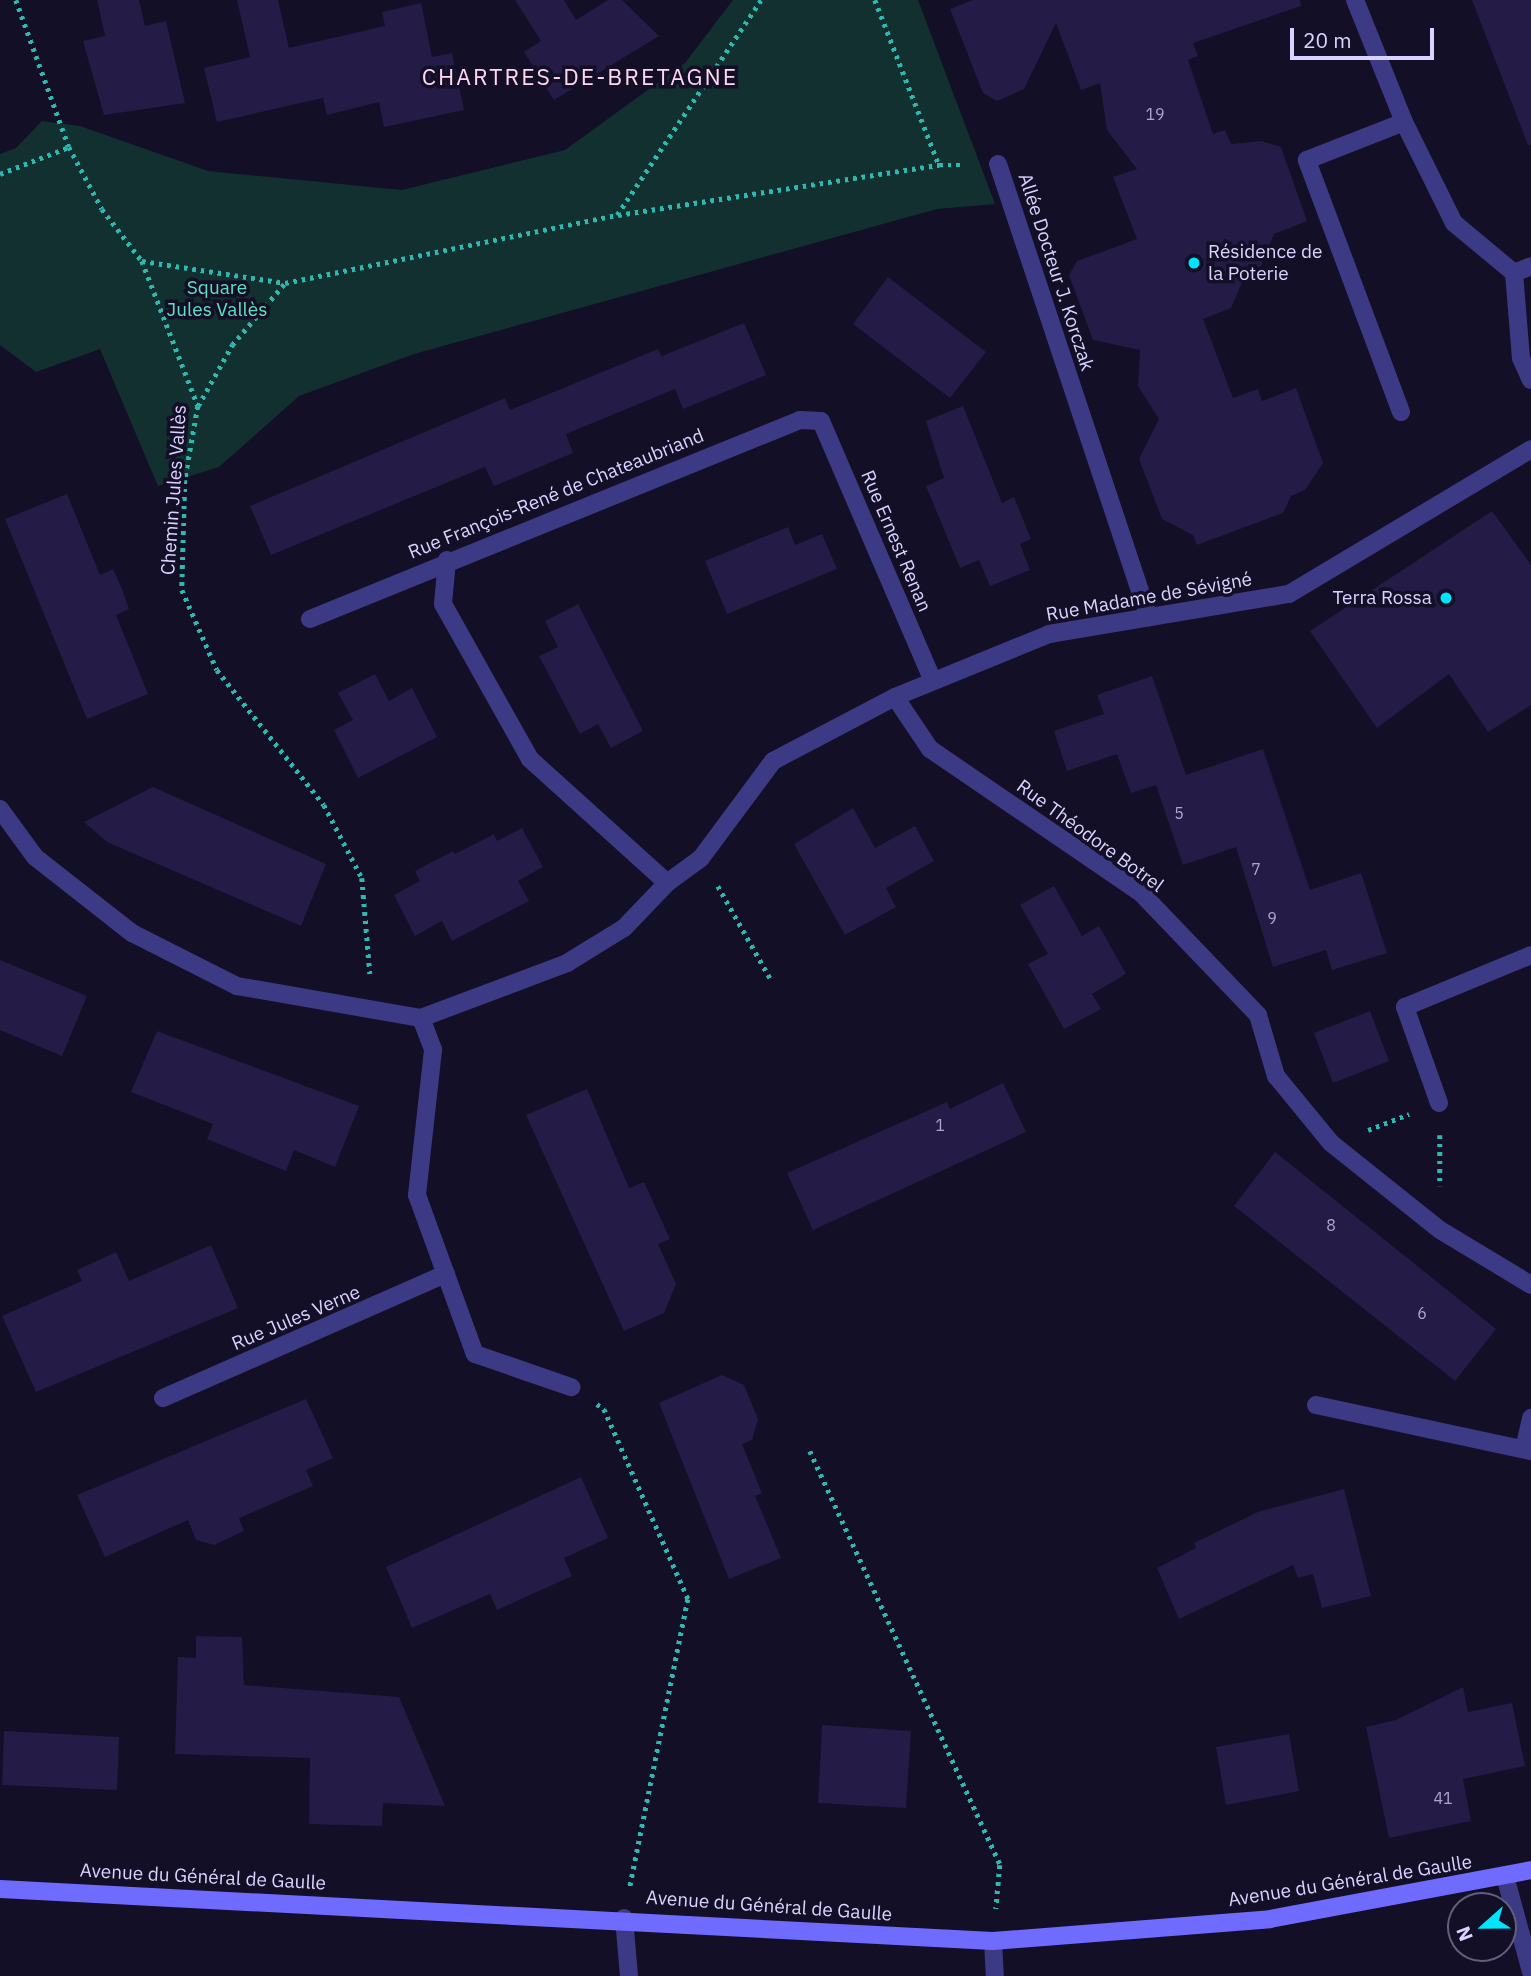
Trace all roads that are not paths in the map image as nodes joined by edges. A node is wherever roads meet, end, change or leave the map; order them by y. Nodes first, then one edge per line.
1 (1355, 0) edge
2 (1404, 122) junction
3 (998, 164) road end
4 (1523, 269) edge
5 (1531, 380) edge
6 (1401, 412) dead end
7 (821, 421) joint
8 (1531, 449) edge
9 (447, 560) junction
10 (1149, 617) junction
11 (310, 619) dead end
12 (932, 679) junction
13 (895, 697) junction
14 (0, 808) edge
15 (667, 883) junction
16 (1531, 955) edge
17 (421, 1018) junction
18 (1439, 1103) road end
19 (446, 1274) junction
20 (1531, 1285) edge
21 (570, 1387) road end
22 (163, 1398) dead end
23 (1316, 1405) dead end
24 (1531, 1418) edge
25 (1527, 1450) edge
26 (1531, 1870) edge
27 (1504, 1877) junction
28 (0, 1889) edge
29 (624, 1918) junction
30 (993, 1941) junction
31 (1531, 1972) edge
32 (629, 1976) edge
33 (995, 1976) edge

1 - 2 street
2 - 4 street
2 - 6 street
3 - 10 street, Allée Docteur J. Korczak
4 - 5 street
7 - 9 street, Rue François-René de Chateaubriand
7 - 12 street, Rue Ernest Renan
8 - 10 street, Rue Madame de Sévigné
9 - 11 street, Rue François-René de Chateaubriand
9 - 15 street
10 - 12 street, Rue Madame de Sévigné
12 - 13 street, Rue Madame de Sévigné
13 - 15 street, Rue Madame de Sévigné
13 - 20 street, Rue Théodore Botrel
14 - 17 street, Rue Madame de Sévigné
15 - 17 street, Rue Madame de Sévigné
16 - 18 street
17 - 19 street
19 - 21 street
19 - 22 street, Rue Jules Verne
23 - 25 street
24 - 25 street
26 - 27 main road, Avenue du Général de Gaulle
27 - 30 main road, Avenue du Général de Gaulle
27 - 31 street
28 - 29 main road, Avenue du Général de Gaulle
29 - 30 main road, Avenue du Général de Gaulle
29 - 32 street
30 - 33 street

